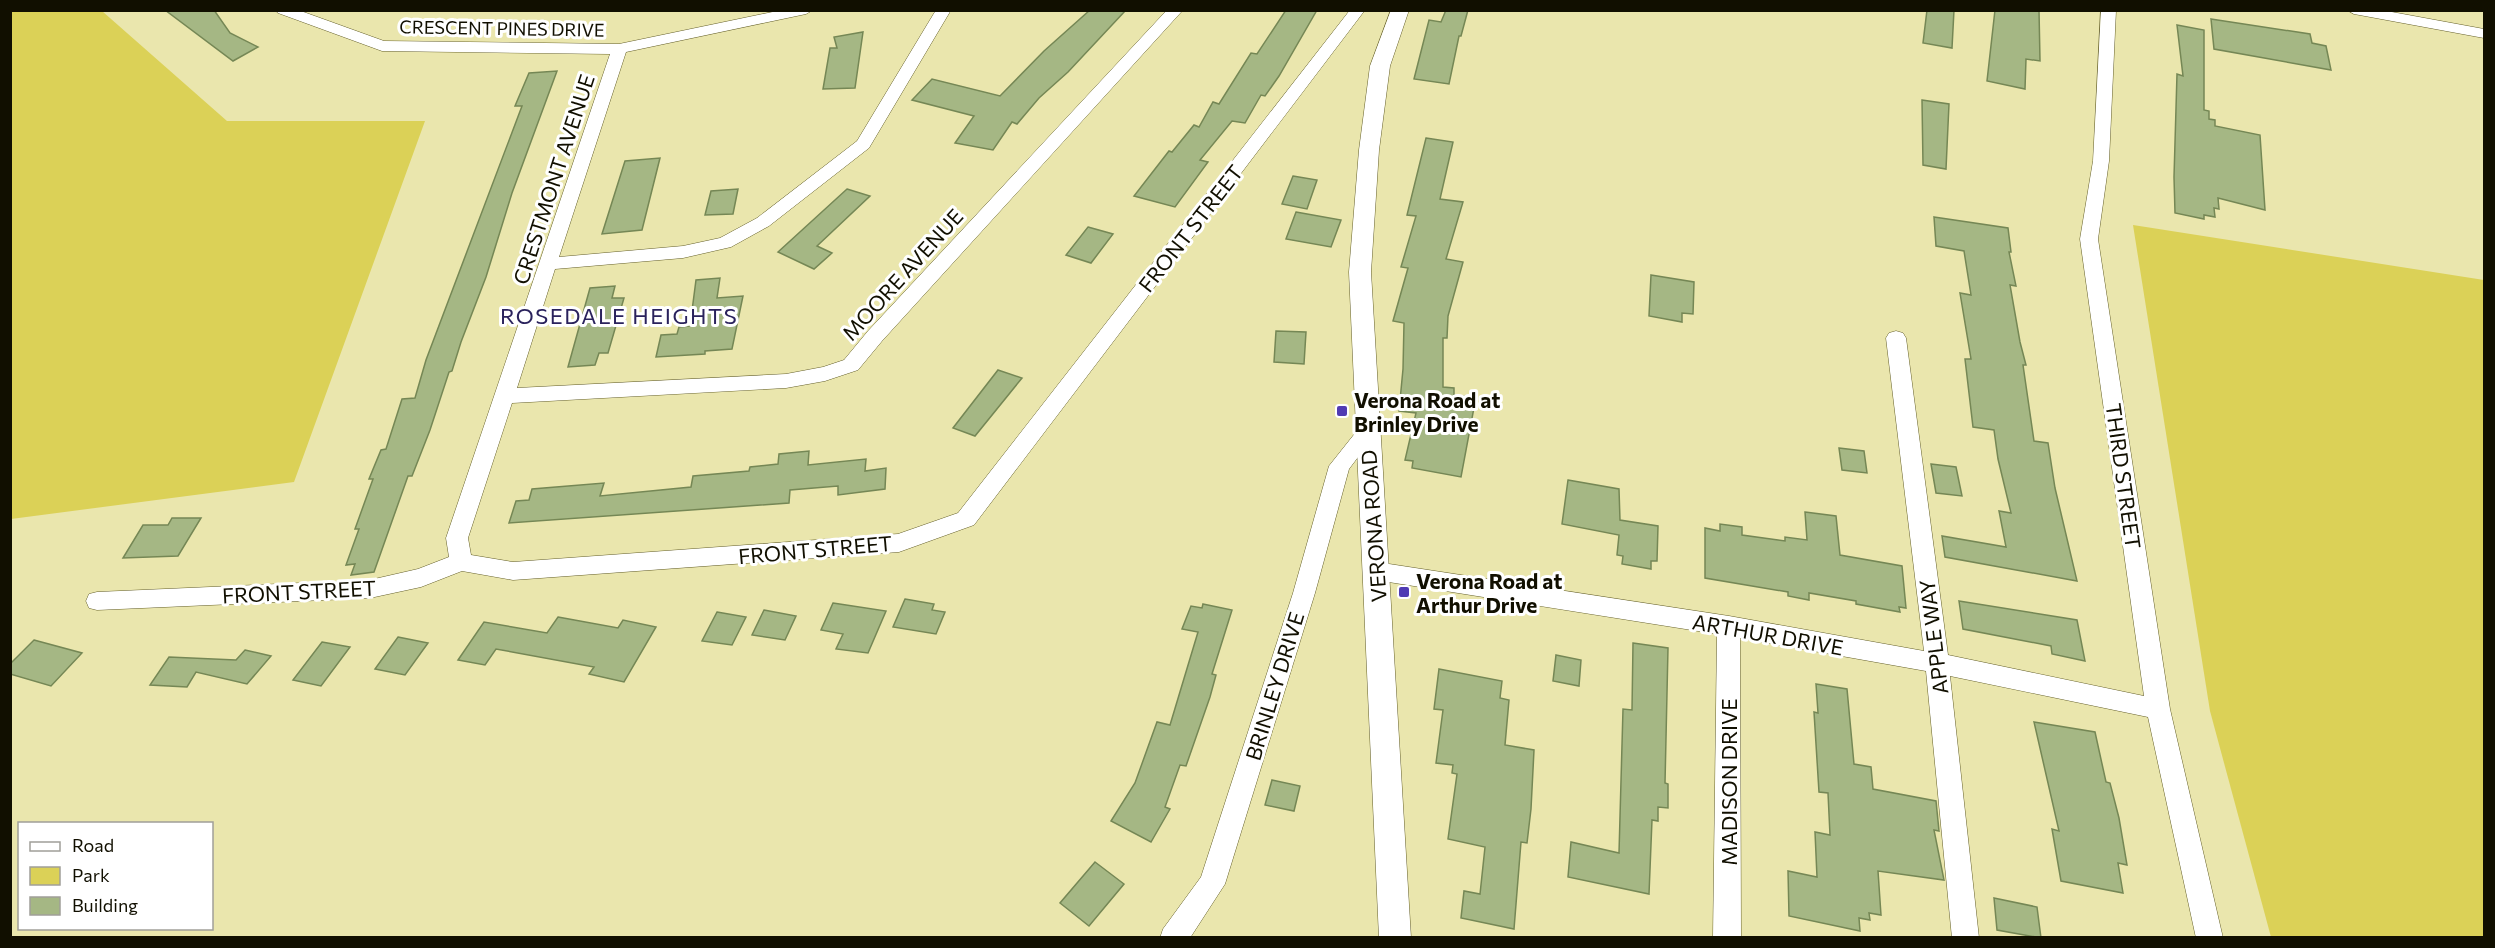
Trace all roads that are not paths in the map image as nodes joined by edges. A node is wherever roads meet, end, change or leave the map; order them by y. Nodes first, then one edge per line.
1 (283, 10) edge
2 (806, 10) edge
3 (944, 10) edge
4 (1176, 10) edge
5 (1358, 10) edge
6 (1400, 10) edge
7 (2109, 10) edge
8 (2354, 10) edge
9 (2484, 34) edge
10 (619, 49) junction
11 (548, 264) junction
12 (1896, 338) dead end
13 (504, 396) junction
14 (1367, 432) junction
15 (461, 562) junction
16 (1376, 571) junction
17 (97, 601) dead end
18 (1729, 626) junction
19 (1937, 663) junction
20 (2158, 709) junction
21 (1173, 938) edge
22 (1395, 938) edge
23 (1727, 938) edge
24 (1966, 938) edge
25 (2210, 938) edge

1 - 10 street, CRESCENT PINES DRIVE
2 - 10 street, CRESCENT PINES DRIVE
3 - 11 street
4 - 13 street, MOORE AVENUE
5 - 15 street, FRONT STREET
6 - 14 street, VERONA ROAD
7 - 20 street, THIRD STREET
8 - 9 street
10 - 11 street, CRESTMONT AVENUE
11 - 13 street, CRESTMONT AVENUE
12 - 19 street, APPLE WAY
13 - 15 street, CRESTMONT AVENUE
14 - 16 street, VERONA ROAD
14 - 21 street, BRINLEY DRIVE
15 - 17 street, FRONT STREET
16 - 18 street, ARTHUR DRIVE
16 - 22 street, VERONA ROAD
18 - 19 street, ARTHUR DRIVE
18 - 23 street, MADISON DRIVE
19 - 20 street, ARTHUR DRIVE
19 - 24 street, APPLE WAY
20 - 25 street, THIRD STREET

